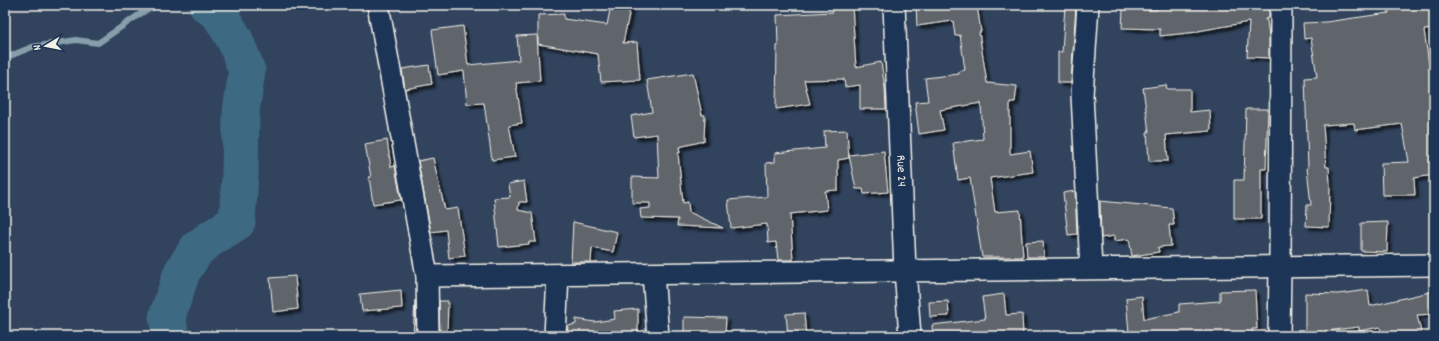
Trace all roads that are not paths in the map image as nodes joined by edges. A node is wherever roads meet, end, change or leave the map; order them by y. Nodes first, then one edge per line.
1 (378, 5) edge
2 (894, 5) edge
3 (1088, 5) edge
4 (1281, 5) edge
5 (1434, 265) edge
6 (1280, 267) junction
7 (1091, 268) junction
8 (905, 270) junction
9 (558, 274) junction
10 (653, 274) junction
11 (426, 276) junction
12 (428, 336) edge
13 (555, 336) edge
14 (658, 336) edge
15 (910, 336) edge
16 (1279, 336) edge

1 - 11 street
2 - 8 street, Rue 24
3 - 7 street
4 - 6 street
5 - 6 street
6 - 7 street
6 - 16 street
7 - 8 street
8 - 10 street
8 - 15 street, Rue 24
9 - 10 street
9 - 11 street
9 - 13 street
10 - 14 street
11 - 12 street

